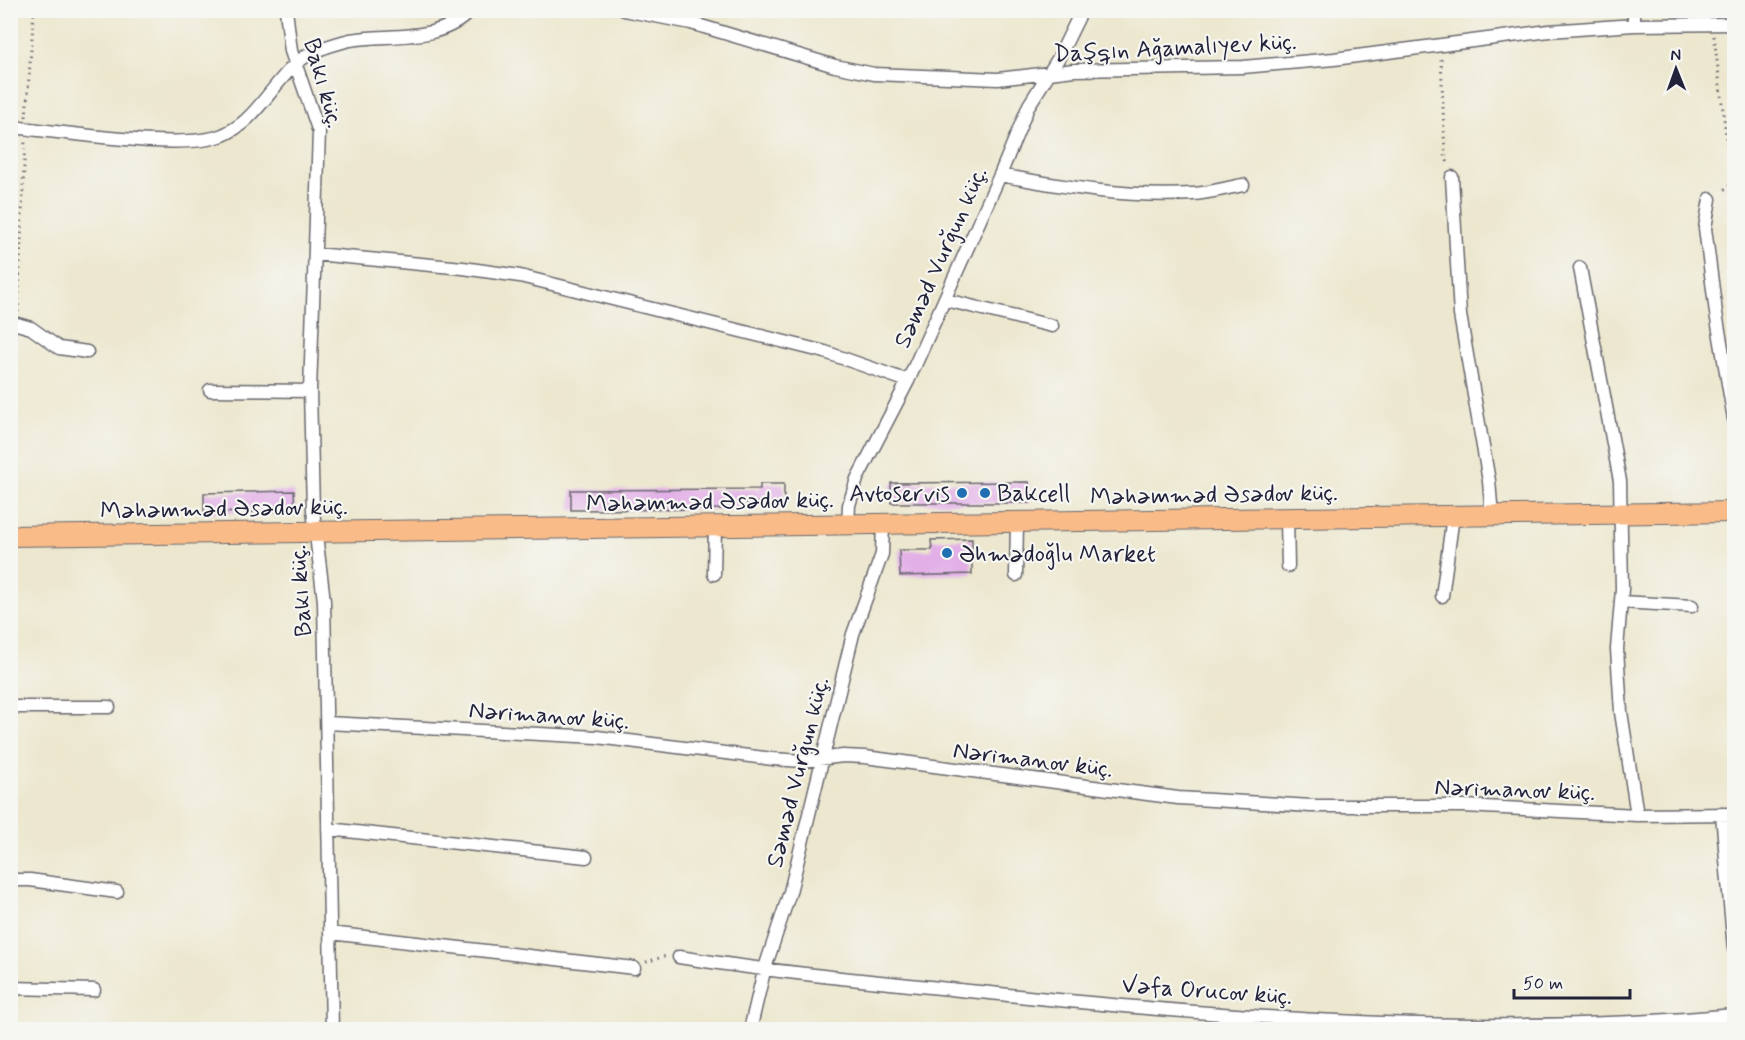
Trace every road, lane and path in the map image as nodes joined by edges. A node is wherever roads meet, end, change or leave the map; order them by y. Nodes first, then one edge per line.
1 (34, 10) edge
2 (286, 10) edge
3 (471, 10) edge
4 (624, 10) edge
5 (1082, 10) edge
6 (1634, 10) edge
7 (1734, 24) edge
8 (1634, 25) junction
9 (1713, 25) junction
10 (1440, 45) junction
11 (295, 64) junction
12 (1049, 73) junction
13 (10, 127) edge
14 (25, 128) junction
15 (1000, 175) junction
16 (1452, 177) joint
17 (1243, 185) dead end
18 (1710, 199) joint
19 (315, 254) junction
20 (1580, 268) dead end
21 (945, 300) junction
22 (14, 322) edge
23 (1052, 326) dead end
24 (87, 352) dead end
25 (908, 381) junction
26 (210, 390) dead end
27 (310, 391) junction
28 (1734, 419) edge
29 (1734, 512) edge
30 (1623, 514) junction
31 (1453, 516) junction
32 (1492, 516) junction
33 (1287, 518) junction
34 (1017, 522) junction
35 (883, 524) junction
36 (848, 525) junction
37 (715, 526) junction
38 (316, 533) junction
39 (10, 536) edge
40 (1288, 566) dead end
41 (714, 574) dead end
42 (1016, 575) dead end
43 (1442, 596) dead end
44 (1621, 602) junction
45 (1692, 606) dead end
46 (10, 707) edge
47 (109, 707) dead end
48 (327, 723) junction
49 (823, 758) junction
50 (1637, 814) junction
51 (1728, 814) edge
52 (328, 829) junction
53 (586, 857) dead end
54 (10, 880) edge
55 (117, 892) dead end
56 (330, 933) junction
57 (1734, 950) edge
58 (679, 957) joint
59 (634, 968) joint
60 (764, 971) junction
61 (10, 988) edge
62 (94, 990) dead end
63 (1734, 1015) edge
64 (332, 1029) edge
65 (750, 1029) edge

1 - 14 path
2 - 11 street, Bakı küç.
3 - 11 street
4 - 12 street, Daşqın Ağamalıyev küç.
5 - 12 street, Səməd Vurğun küç.
6 - 8 street
7 - 9 street, Daşqın Ağamalıyev küç.
8 - 9 street, Daşqın Ağamalıyev küç.
8 - 10 street, Daşqın Ağamalıyev küç.
9 - 18 path
10 - 12 street, Daşqın Ağamalıyev küç.
10 - 16 path
11 - 14 street
11 - 19 street, Bakı küç.
12 - 15 street, Səməd Vurğun küç.
13 - 14 street
14 - 22 path
15 - 17 street
15 - 21 street, Səməd Vurğun küç.
16 - 32 street
18 - 28 street
19 - 25 street
19 - 27 street, Bakı küç.
20 - 30 street
21 - 23 street
21 - 25 street, Səməd Vurğun küç.
22 - 24 street
25 - 36 street, Səməd Vurğun küç.
26 - 27 street
27 - 38 street, Bakı küç.
29 - 30 main road, Məhəmməd Əsədov küç.
30 - 32 main road, Məhəmməd Əsədov küç.
30 - 44 street
31 - 32 main road, Məhəmməd Əsədov küç.
31 - 33 main road, Məhəmməd Əsədov küç.
31 - 43 street
33 - 34 main road, Məhəmməd Əsədov küç.
33 - 40 street
34 - 35 main road, Məhəmməd Əsədov küç.
34 - 42 street
35 - 36 main road, Məhəmməd Əsədov küç.
35 - 49 street, Səməd Vurğun küç.
36 - 37 main road, Məhəmməd Əsədov küç.
37 - 38 main road, Məhəmməd Əsədov küç.
37 - 41 street
38 - 39 main road, Məhəmməd Əsədov küç.
38 - 48 street, Bakı küç.
44 - 45 street
44 - 50 street
46 - 47 street
48 - 49 street, Nərimanov küç.
48 - 52 street, Bakı küç.
49 - 50 street, Nərimanov küç.
49 - 60 street, Səməd Vurğun küç.
50 - 51 street, Nərimanov küç.
51 - 57 street
52 - 53 street
52 - 56 street, Bakı küç.
54 - 55 street
56 - 59 street
56 - 64 street, Bakı küç.
58 - 59 path
58 - 60 street, Vəfa Orucov küç.
60 - 63 street, Vəfa Orucov küç.
60 - 65 street, Səməd Vurğun küç.
61 - 62 street

